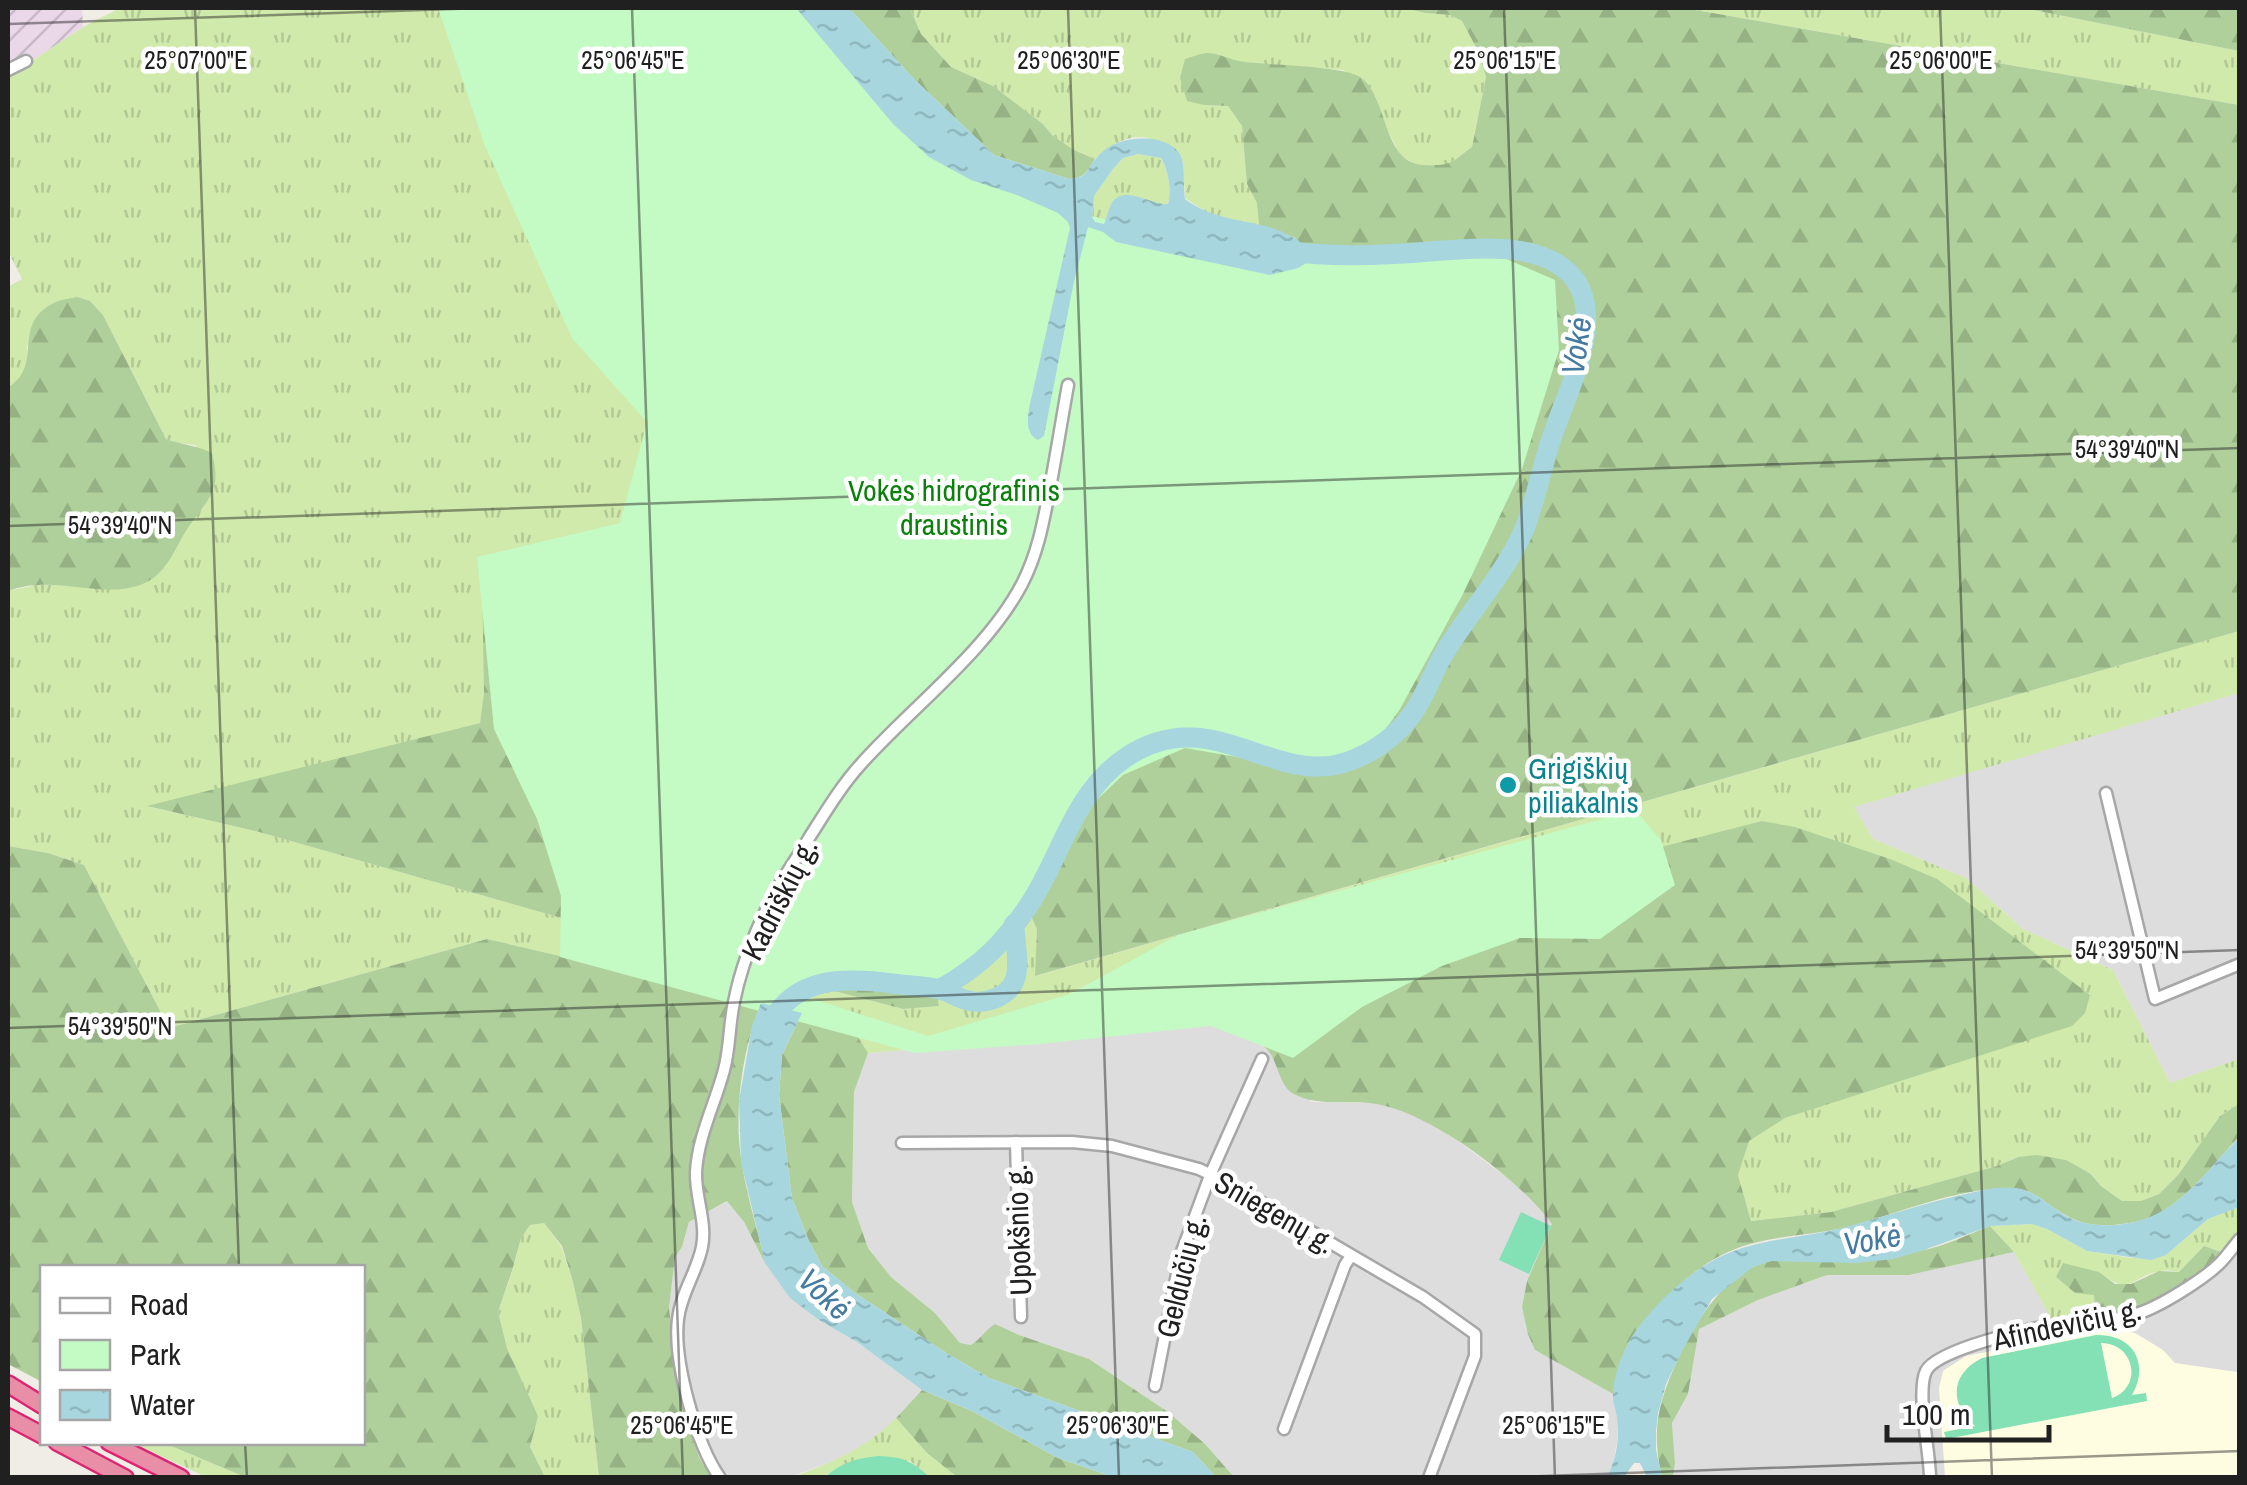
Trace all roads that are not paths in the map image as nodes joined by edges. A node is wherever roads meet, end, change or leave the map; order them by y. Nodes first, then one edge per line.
1 (26, 62) dead end
2 (8, 70) edge
3 (1068, 385) dead end
4 (2106, 793) dead end
5 (2240, 964) edge
6 (1262, 1059) dead end
7 (1016, 1142) junction
8 (902, 1143) dead end
9 (1211, 1174) junction
10 (2240, 1239) edge
11 (1351, 1256) junction
12 (1021, 1317) dead end
13 (8, 1386) edge
14 (1156, 1386) dead end
15 (40, 1405) edge
16 (8, 1417) edge
17 (1284, 1430) dead end
18 (40, 1434) edge
19 (64, 1445) edge
20 (115, 1445) edge
21 (125, 1478) edge
22 (182, 1478) edge
23 (720, 1478) edge
24 (1429, 1478) edge
25 (1930, 1478) edge

1 - 2 street
3 - 23 street, Kadriškių g.
4 - 5 street
6 - 9 street, Geldučių g.
7 - 8 street, Sniegenų g.
7 - 9 street, Sniegenų g.
7 - 12 street, Upokšnio g.
9 - 11 street, Sniegenų g.
9 - 14 street, Geldučių g.
10 - 25 street, Afindevičių g.
11 - 17 street
11 - 24 street, Sniegenų g.
13 - 15 highway
16 - 18 highway
19 - 21 highway
20 - 22 highway

